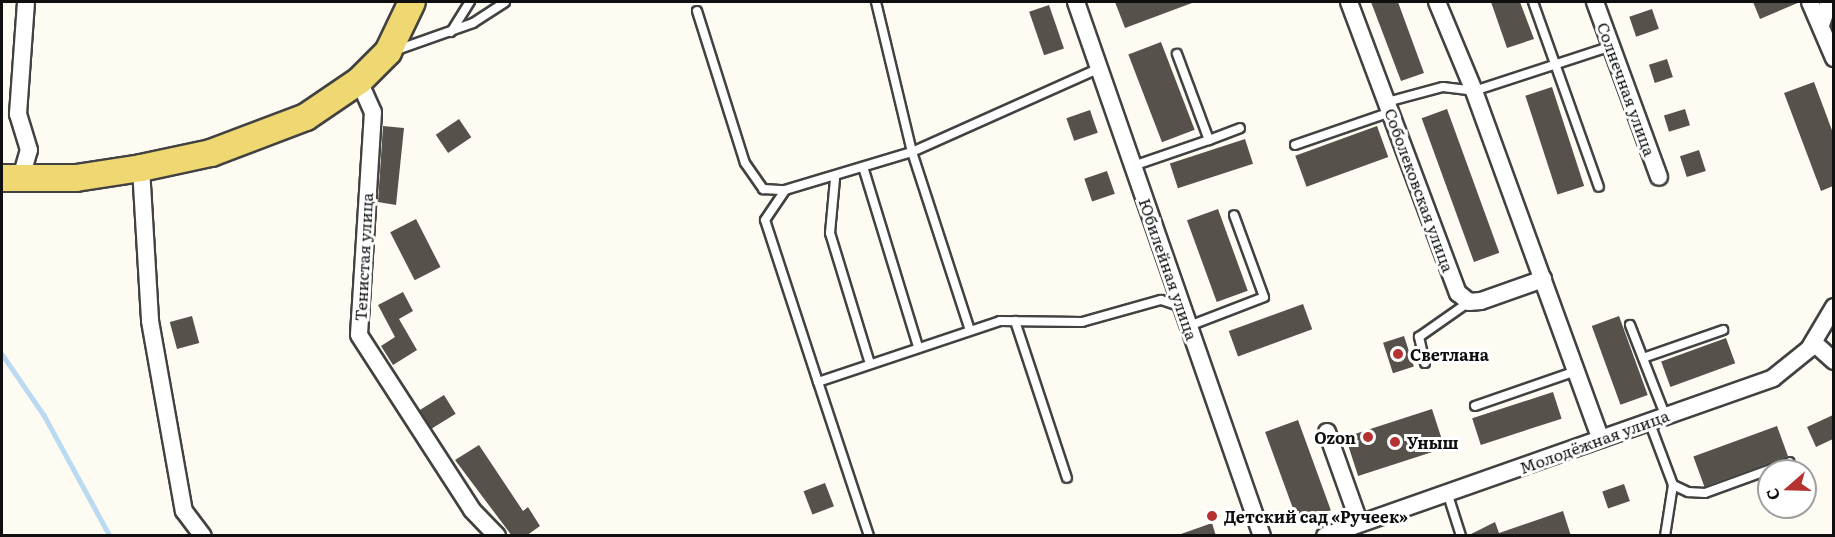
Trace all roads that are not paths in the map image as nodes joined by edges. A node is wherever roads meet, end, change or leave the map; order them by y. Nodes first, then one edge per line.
1 (26, 2) edge
2 (412, 2) edge
3 (470, 2) edge
4 (505, 2) edge
5 (876, 2) edge
6 (1077, 2) edge
7 (1349, 2) edge
8 (1437, 2) edge
9 (1533, 2) edge
10 (1595, 2) edge
11 (1810, 2) edge
12 (1829, 2) edge
13 (696, 11) dead end
14 (1821, 25) junction
15 (451, 33) junction
16 (1612, 45) junction
17 (388, 52) junction
18 (1177, 54) dead end
19 (1833, 58) edge
20 (1555, 66) junction
21 (1100, 68) junction
22 (359, 81) junction
23 (1474, 91) junction
24 (1389, 107) junction
25 (1240, 128) dead end
26 (1209, 140) junction
27 (1295, 145) dead end
28 (912, 152) junction
29 (1133, 166) junction
30 (141, 168) junction
31 (864, 170) junction
32 (1659, 177) dead end
33 (11, 179) edge
34 (835, 179) junction
35 (1599, 187) dead end
36 (785, 190) junction
37 (1234, 216) dead end
38 (1543, 279) junction
39 (1469, 302) junction
40 (1183, 307) junction
41 (1833, 307) edge
42 (1015, 321) junction
43 (1630, 325) dead end
44 (1189, 326) junction
45 (970, 330) junction
46 (1723, 330) dead end
47 (1814, 343) junction
48 (918, 347) junction
49 (1643, 358) junction
50 (1833, 361) edge
51 (1425, 363) dead end
52 (870, 364) junction
53 (1576, 371) junction
54 (818, 382) junction
55 (1475, 406) dead end
56 (1665, 415) junction
57 (1648, 422) junction
58 (1327, 432) dead end
59 (1601, 439) junction
60 (1757, 474) edge
61 (1067, 478) dead end
62 (1673, 485) junction
63 (1447, 492) junction
64 (1359, 522) junction
65 (868, 534) edge
66 (203, 536) edge
67 (497, 536) edge
68 (1262, 536) edge
69 (1325, 536) edge
70 (1461, 536) edge
71 (1665, 536) edge

1 - 33 street
2 - 17 main road
3 - 15 lane
4 - 15 lane
5 - 28 lane
6 - 21 street, Юбилейная улица
7 - 24 street, Соболековская улица
8 - 23 street
9 - 20 lane
10 - 16 street, Солнечная улица
11 - 14 street
12 - 14 street
13 - 36 lane
14 - 19 street
15 - 17 lane
16 - 20 lane
16 - 32 street, Солнечная улица
17 - 22 main road
18 - 26 lane
20 - 23 lane
20 - 35 lane
21 - 28 lane
21 - 29 street, Юбилейная улица
22 - 30 main road
22 - 67 street, Тенистая улица
23 - 24 lane
23 - 38 street
24 - 27 lane
24 - 39 street, Соболековская улица
25 - 26 lane
26 - 29 lane
28 - 31 lane
28 - 45 lane
29 - 40 street, Юбилейная улица
30 - 33 main road
30 - 66 street
31 - 34 lane
31 - 48 lane
34 - 36 lane
34 - 52 lane
36 - 54 lane
37 - 44 lane
38 - 39 street
38 - 53 street
39 - 51 lane
40 - 42 lane
40 - 44 street, Юбилейная улица
41 - 47 street, Молодёжная улица
42 - 45 lane
42 - 61 lane
43 - 49 lane
44 - 68 street, Юбилейная улица
45 - 48 lane
46 - 49 lane
47 - 50 street
47 - 56 street, Молодёжная улица
48 - 52 lane
49 - 56 lane
52 - 54 lane
53 - 55 lane
53 - 59 street
54 - 65 lane
56 - 57 street, Молодёжная улица
57 - 59 street, Молодёжная улица
57 - 62 lane
58 - 64 street
59 - 63 street, Молодёжная улица
60 - 62 lane
62 - 71 lane
63 - 64 street, Молодёжная улица
63 - 70 lane
64 - 69 street, Молодёжная улица

